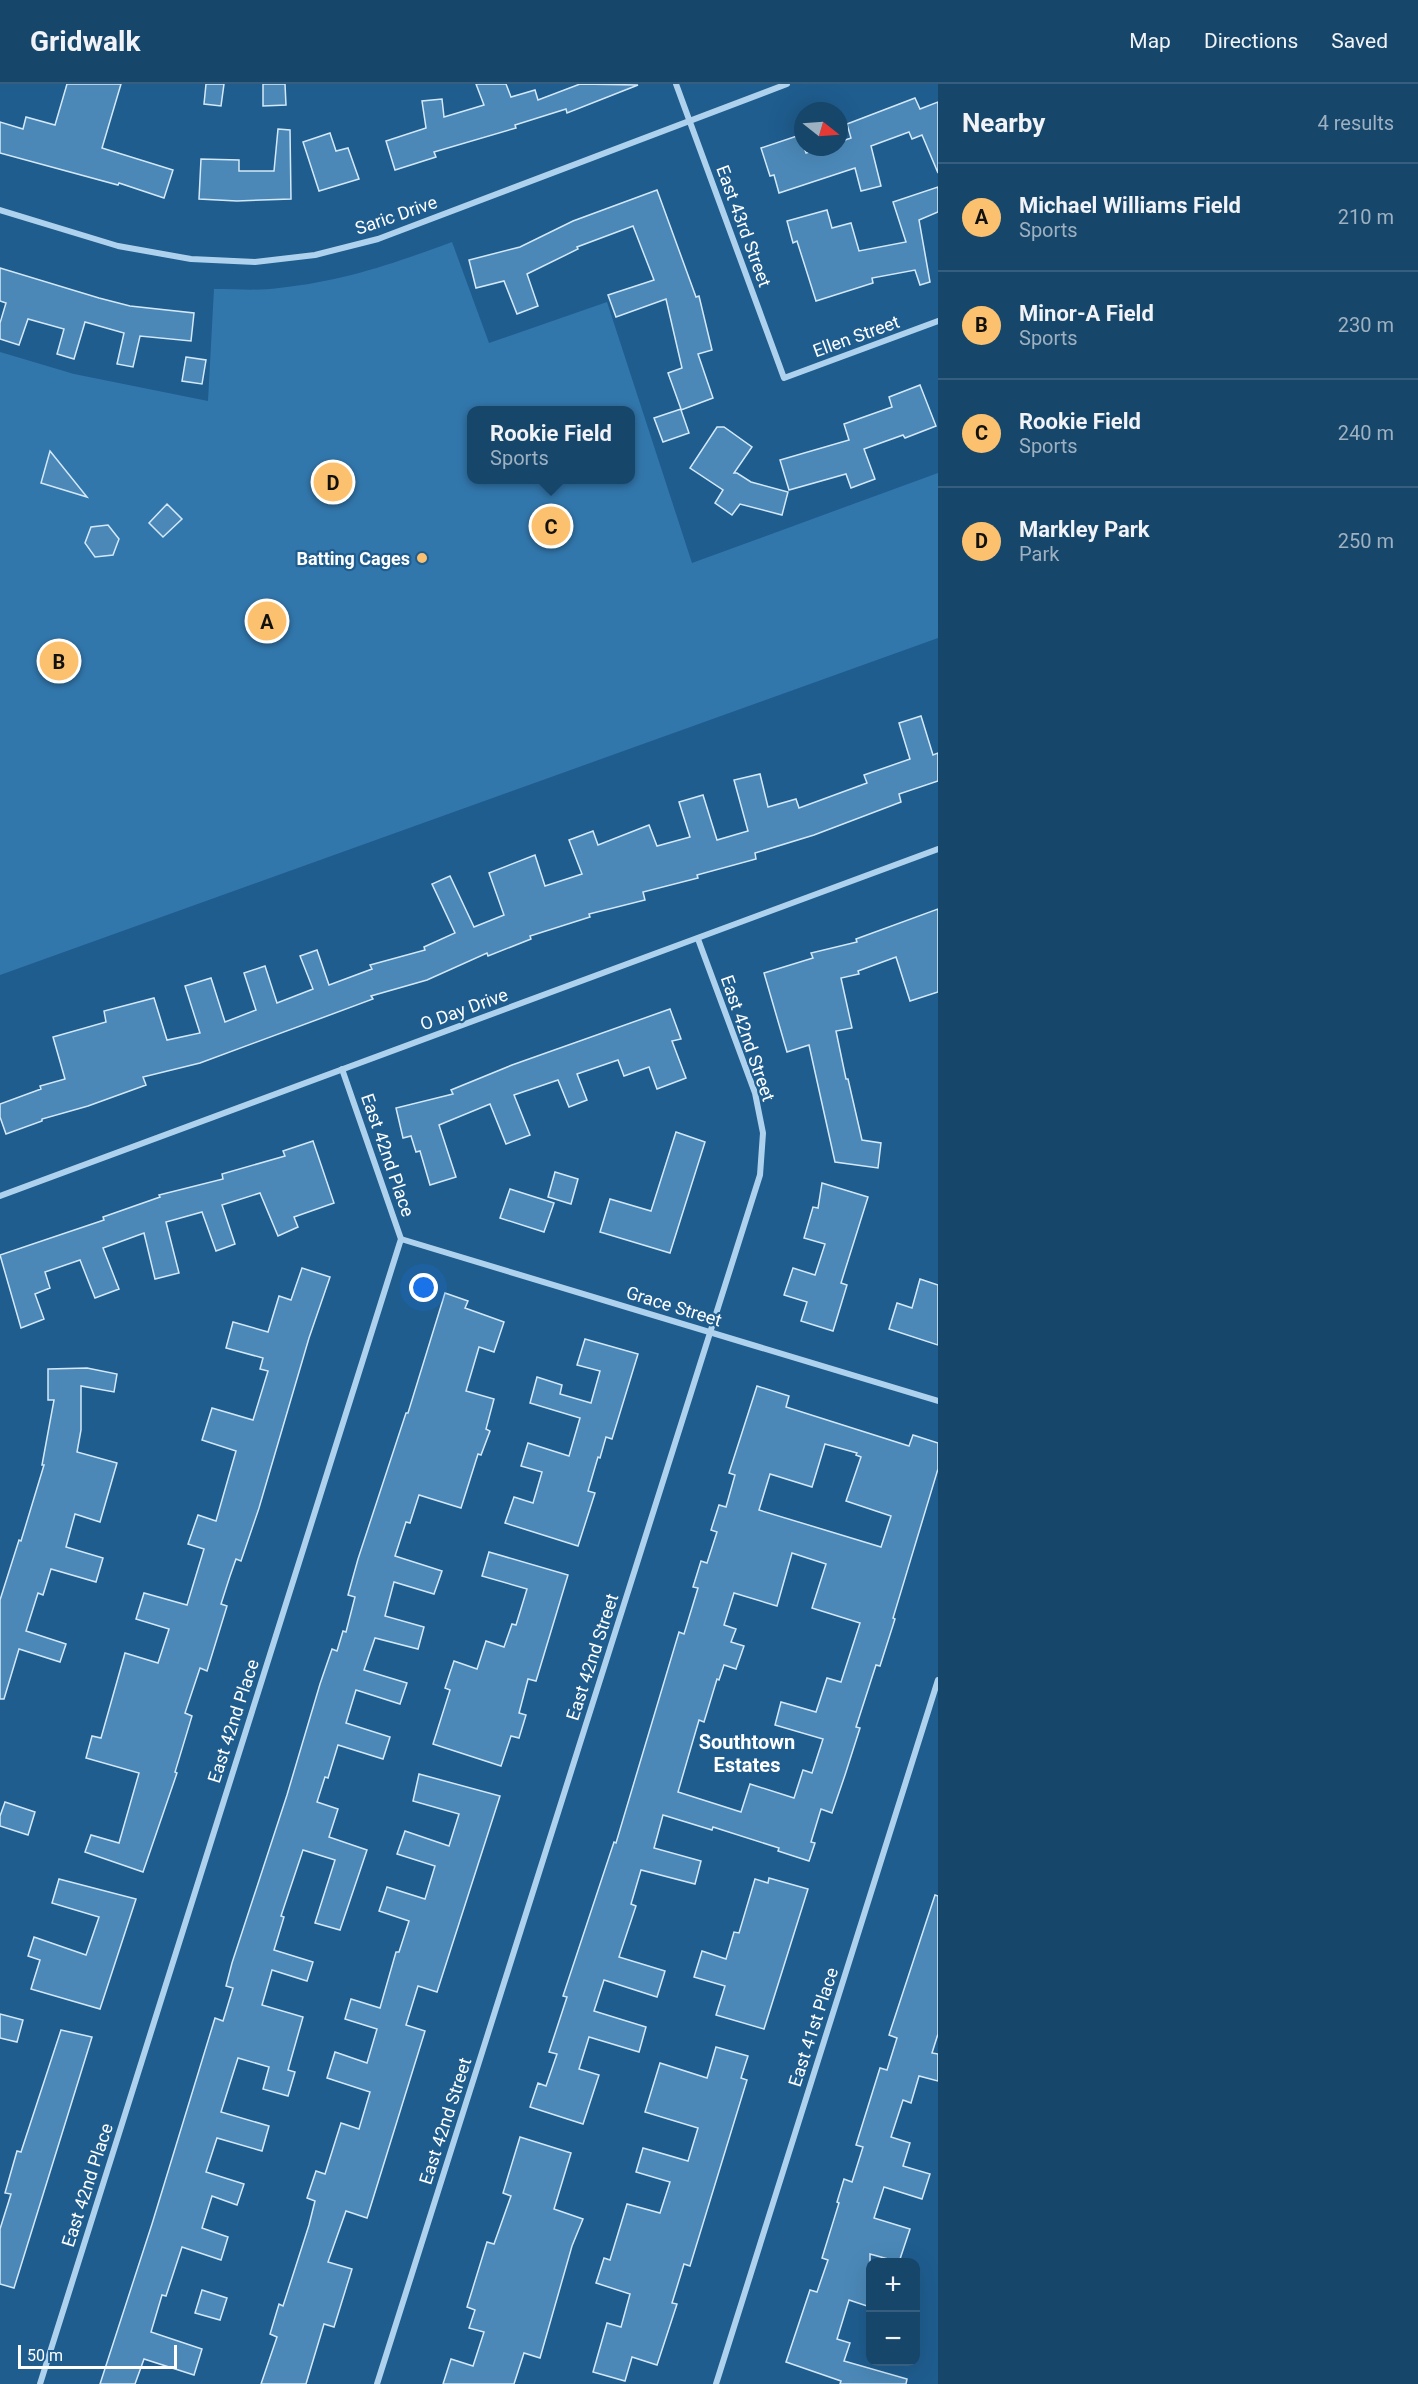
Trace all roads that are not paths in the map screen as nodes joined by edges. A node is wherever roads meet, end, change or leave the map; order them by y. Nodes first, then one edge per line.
1 (676, 84) edge
2 (787, 84) edge
3 (689, 120) junction
4 (0, 210) edge
5 (938, 321) edge
6 (784, 378) joint
7 (938, 849) edge
8 (698, 939) junction
9 (342, 1069) junction
10 (0, 1196) edge
11 (401, 1239) junction
12 (710, 1333) junction
13 (938, 1401) edge
14 (938, 1680) edge
15 (40, 2384) edge
16 (377, 2384) edge
17 (716, 2384) edge

1 - 3 street, East 43rd Street
2 - 3 street, Saric Drive
3 - 4 street, Saric Drive
3 - 6 street, East 43rd Street
5 - 6 street, Ellen Street
7 - 8 street, O Day Drive
8 - 9 street, O Day Drive
8 - 12 street, East 42nd Street
9 - 10 street, O Day Drive
9 - 11 street, East 42nd Place
11 - 12 street, Grace Street
11 - 15 street, East 42nd Place
12 - 13 street, Grace Street
12 - 16 street, East 42nd Street
14 - 17 street, East 41st Place

